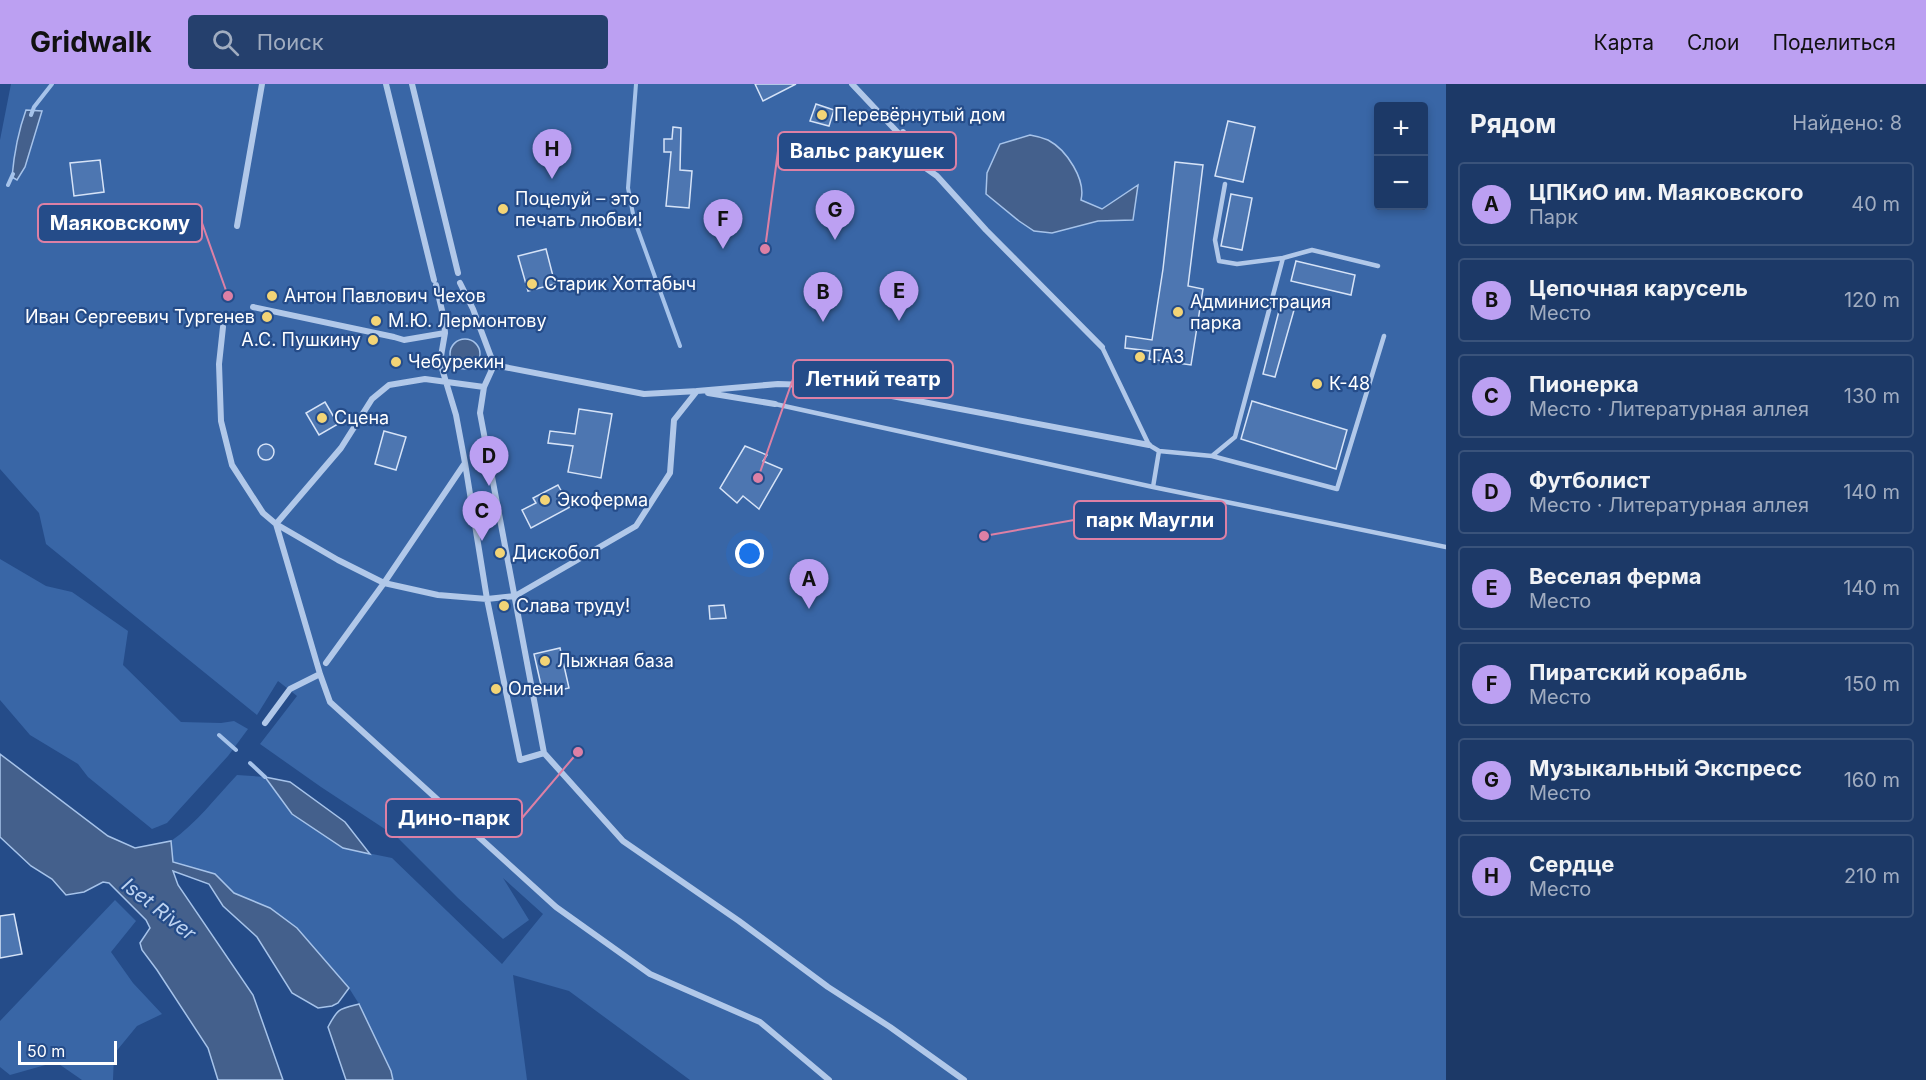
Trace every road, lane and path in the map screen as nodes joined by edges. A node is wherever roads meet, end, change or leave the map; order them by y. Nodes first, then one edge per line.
1 (262, 84) edge
2 (386, 84) edge
3 (412, 84) edge
4 (852, 84) edge
5 (1225, 184) dead end
6 (237, 226) dead end
7 (1284, 258) junction
8 (1378, 266) dead end
9 (458, 273) dead end
10 (460, 283) dead end
11 (253, 307) dead end
12 (223, 327) dead end
13 (445, 333) junction
14 (1384, 336) dead end
15 (1102, 346) joint
16 (494, 365) junction
17 (447, 381) junction
18 (483, 387) junction
19 (697, 391) junction
20 (775, 404) joint
21 (1149, 445) junction
22 (1159, 451) junction
23 (1212, 456) junction
24 (465, 463) junction
25 (1154, 487) junction
26 (276, 524) junction
27 (1446, 547) edge
28 (384, 583) junction
29 (515, 596) junction
30 (487, 599) junction
31 (326, 663) dead end
32 (320, 674) junction
33 (266, 723) dead end
34 (544, 753) junction
35 (829, 1080) edge
36 (964, 1080) edge

1 - 6 street
2 - 13 street
3 - 9 street
4 - 15 street
5 - 7 lane
7 - 8 lane
7 - 23 lane
10 - 16 street
11 - 13 street
12 - 26 street
13 - 17 street
14 - 23 lane
15 - 21 lane
16 - 18 street
16 - 19 street
17 - 18 street
17 - 24 street
17 - 26 street
18 - 29 street
19 - 20 street
19 - 21 street
19 - 29 street
20 - 25 lane
21 - 22 lane
22 - 23 lane
22 - 25 lane
24 - 28 street
24 - 30 street
25 - 27 lane
26 - 28 street
26 - 32 street
28 - 30 street
28 - 31 street
29 - 30 street
29 - 34 street
30 - 34 street
32 - 33 street
32 - 35 street
34 - 36 street

